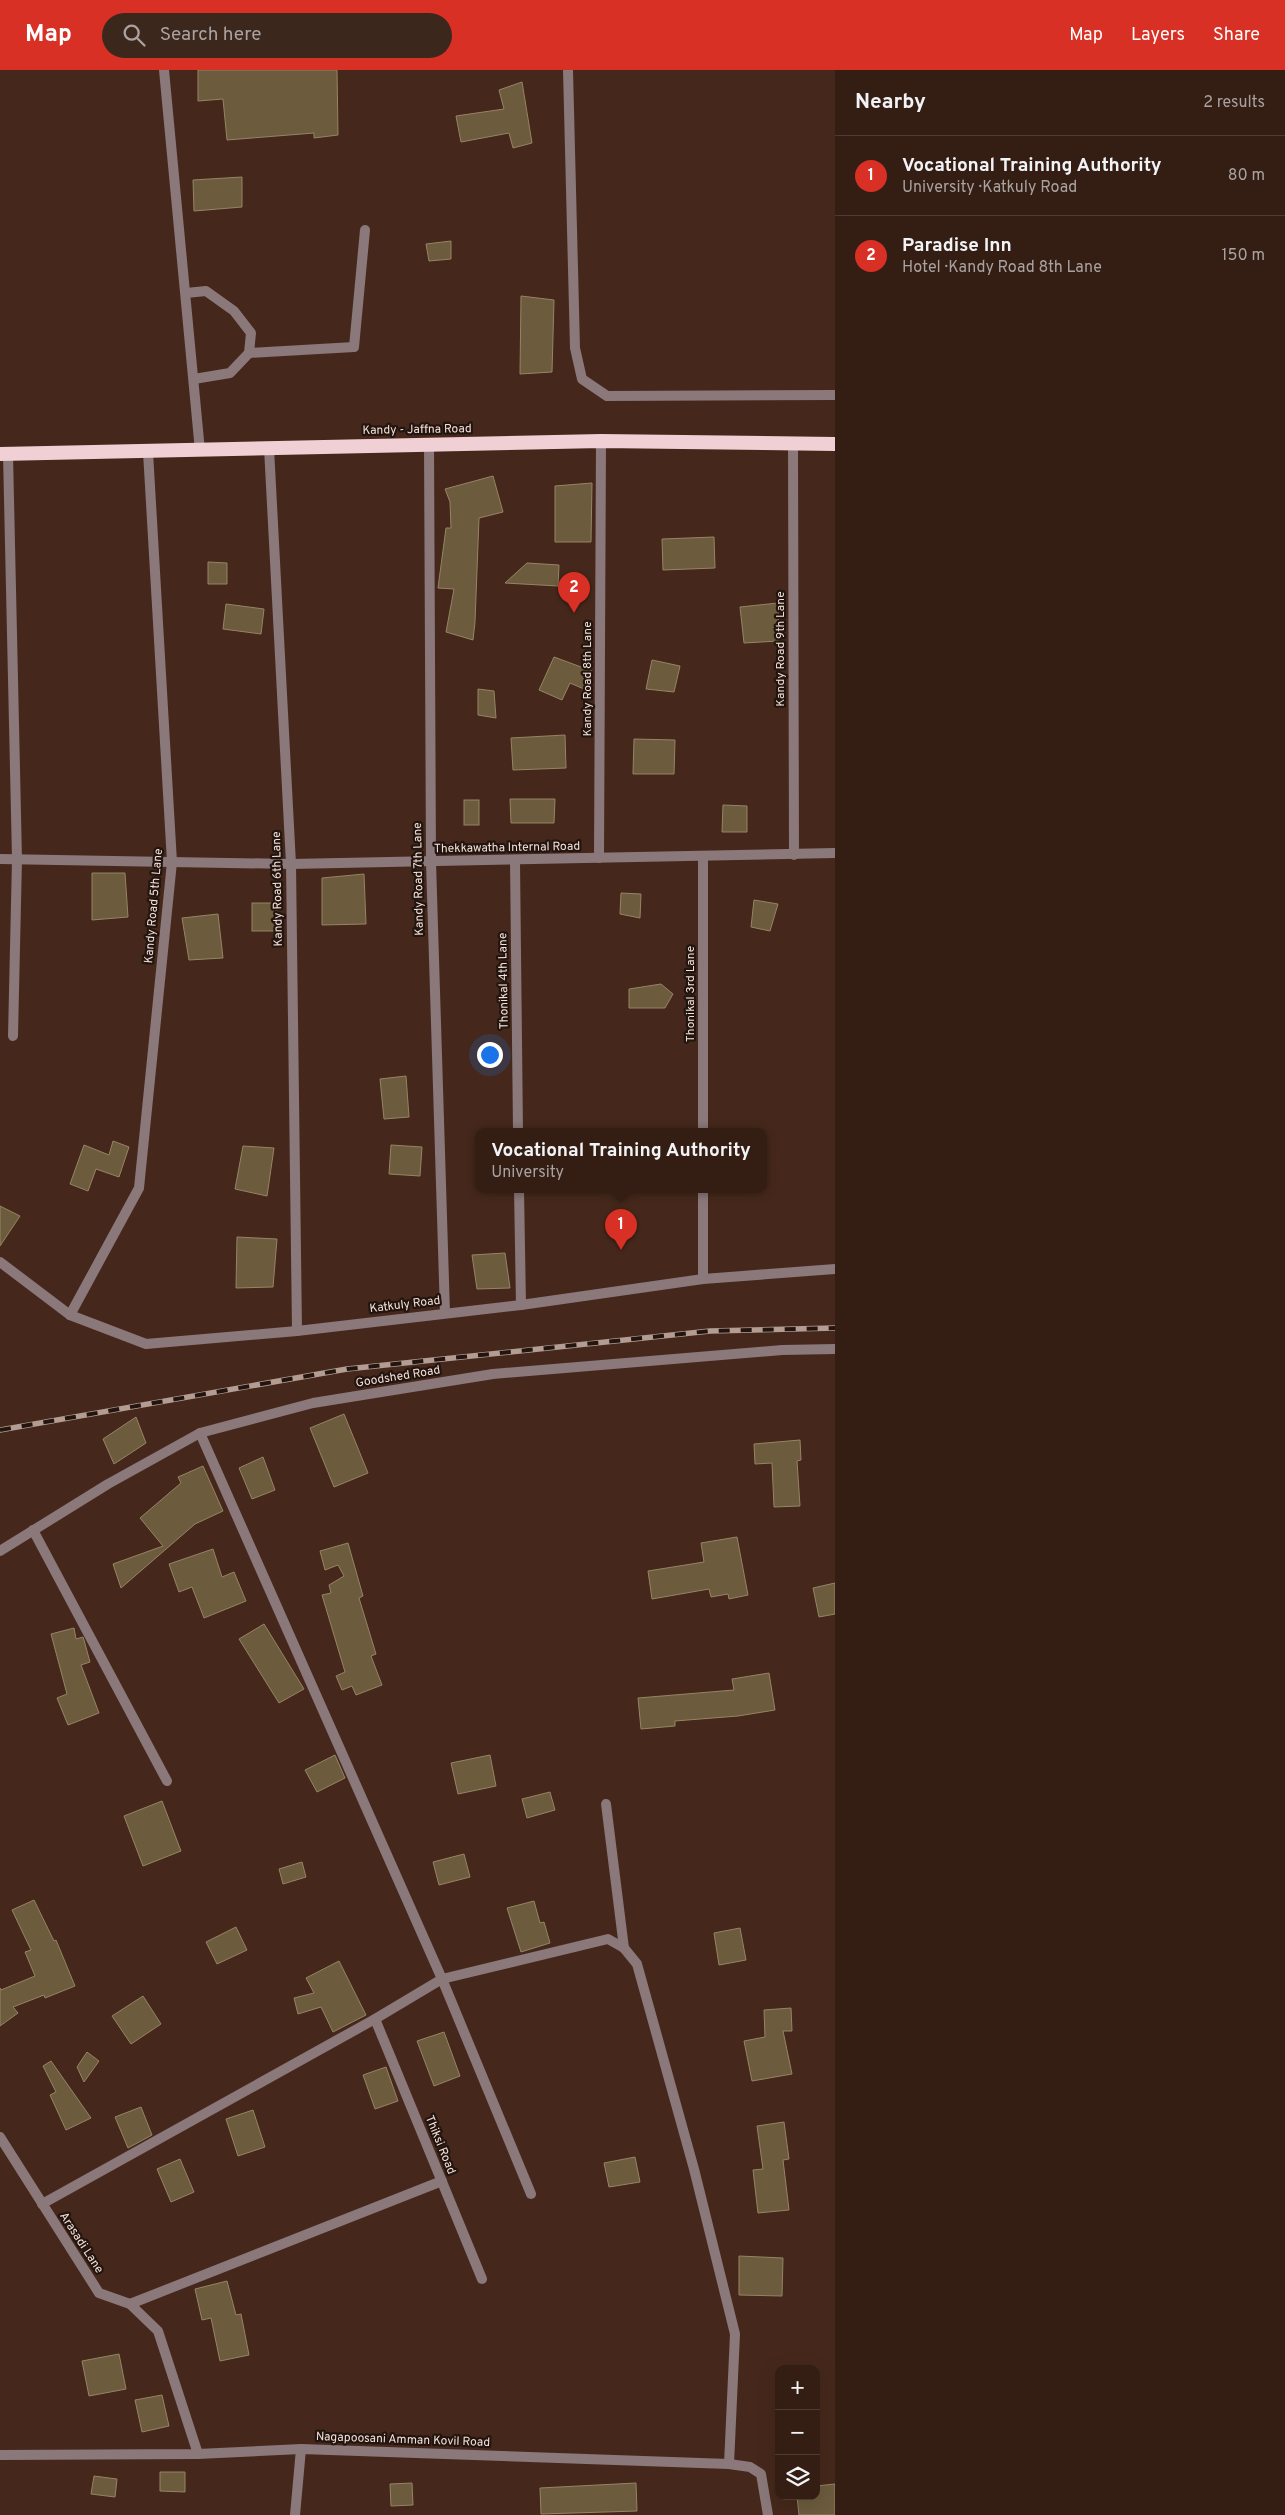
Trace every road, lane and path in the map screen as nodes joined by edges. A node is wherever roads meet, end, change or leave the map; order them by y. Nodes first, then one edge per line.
1 (164, 70) edge
2 (568, 70) edge
3 (365, 230) dead end
4 (186, 293) junction
5 (250, 353) junction
6 (194, 379) junction
7 (835, 395) edge
8 (601, 441) junction
9 (793, 443) junction
10 (835, 444) edge
11 (429, 445) junction
12 (269, 448) junction
13 (200, 450) junction
14 (148, 452) junction
15 (4, 454) edge
16 (835, 853) edge
17 (794, 854) junction
18 (599, 858) junction
19 (704, 858) junction
20 (0, 859) edge
21 (17, 859) junction
22 (515, 861) junction
23 (172, 862) junction
24 (430, 862) junction
25 (292, 864) junction
26 (13, 1036) dead end
27 (518, 1128) edge
28 (703, 1128) edge
29 (519, 1193) edge
30 (703, 1193) edge
31 (0, 1262) edge
32 (835, 1269) edge
33 (703, 1279) junction
34 (521, 1305) junction
35 (445, 1313) junction
36 (70, 1315) junction
37 (297, 1331) junction
38 (835, 1349) edge
39 (200, 1433) junction
40 (33, 1530) junction
41 (0, 1551) edge
42 (167, 1781) dead end
43 (606, 1804) dead end
44 (624, 1948) junction
45 (442, 1979) junction
46 (375, 2020) junction
47 (0, 2137) edge
48 (442, 2181) junction
49 (531, 2194) dead end
50 (42, 2204) junction
51 (482, 2279) dead end
52 (130, 2304) junction
53 (301, 2449) junction
54 (198, 2454) junction
55 (0, 2456) edge
56 (729, 2464) junction
57 (295, 2515) edge
58 (768, 2515) edge

1 - 4 street
2 - 7 street
3 - 5 street
4 - 5 street
4 - 6 street
5 - 6 street
6 - 13 street
8 - 9 highway, Kandy - Jaffna Road
8 - 11 highway, Kandy - Jaffna Road
8 - 18 street, Kandy Road 8th Lane
9 - 10 highway, Kandy - Jaffna Road
9 - 17 street, Kandy Road 9th Lane
11 - 12 highway, Kandy - Jaffna Road
11 - 24 street, Kandy Road 7th Lane
12 - 13 highway, Kandy - Jaffna Road
12 - 25 street, Kandy Road 6th Lane
13 - 14 highway, Kandy - Jaffna Road
14 - 15 highway, Kandy - Jaffna Road
14 - 23 street, Kandy Road 5th Lane
15 - 21 street
16 - 17 street, Thekkawatha Internal Road
17 - 19 street, Thekkawatha Internal Road
18 - 19 street, Thekkawatha Internal Road
18 - 22 street, Thekkawatha Internal Road
19 - 28 street, Thonikal 3rd Lane
20 - 21 street, Thekkawatha Internal Road
21 - 23 street, Thekkawatha Internal Road
21 - 26 street
22 - 24 street, Thekkawatha Internal Road
22 - 27 street, Thonikal 4th Lane
23 - 25 street, Thekkawatha Internal Road
23 - 36 street, Kandy Road 5th Lane
24 - 25 street, Thekkawatha Internal Road
24 - 35 street, Kandy Road 7th Lane
25 - 37 street, Kandy Road 6th Lane
29 - 34 street
30 - 33 street
31 - 36 street, Katkuly Road
32 - 33 street, Katkuly Road
33 - 34 street, Katkuly Road
34 - 35 street, Katkuly Road
35 - 37 street, Katkuly Road
36 - 37 street, Katkuly Road
38 - 39 street, Goodshed Road
39 - 40 street, Goodshed Road
39 - 45 street
40 - 41 street, Goodshed Road
40 - 42 street
43 - 44 street
44 - 45 street
44 - 56 street
45 - 46 street
45 - 49 street
46 - 48 street, Thiksi Road
46 - 50 street
47 - 50 street, Arasadi Lane
48 - 51 street, Thiksi Road
48 - 52 street
50 - 52 street, Arasadi Lane
52 - 54 street, Arasadi Lane
53 - 54 street, Nagapoosani Amman Kovil Road
53 - 56 street, Nagapoosani Amman Kovil Road
53 - 57 street
54 - 55 street, Nagapoosani Amman Kovil Road
56 - 58 street, Nagapoosani Amman Kovil Road

